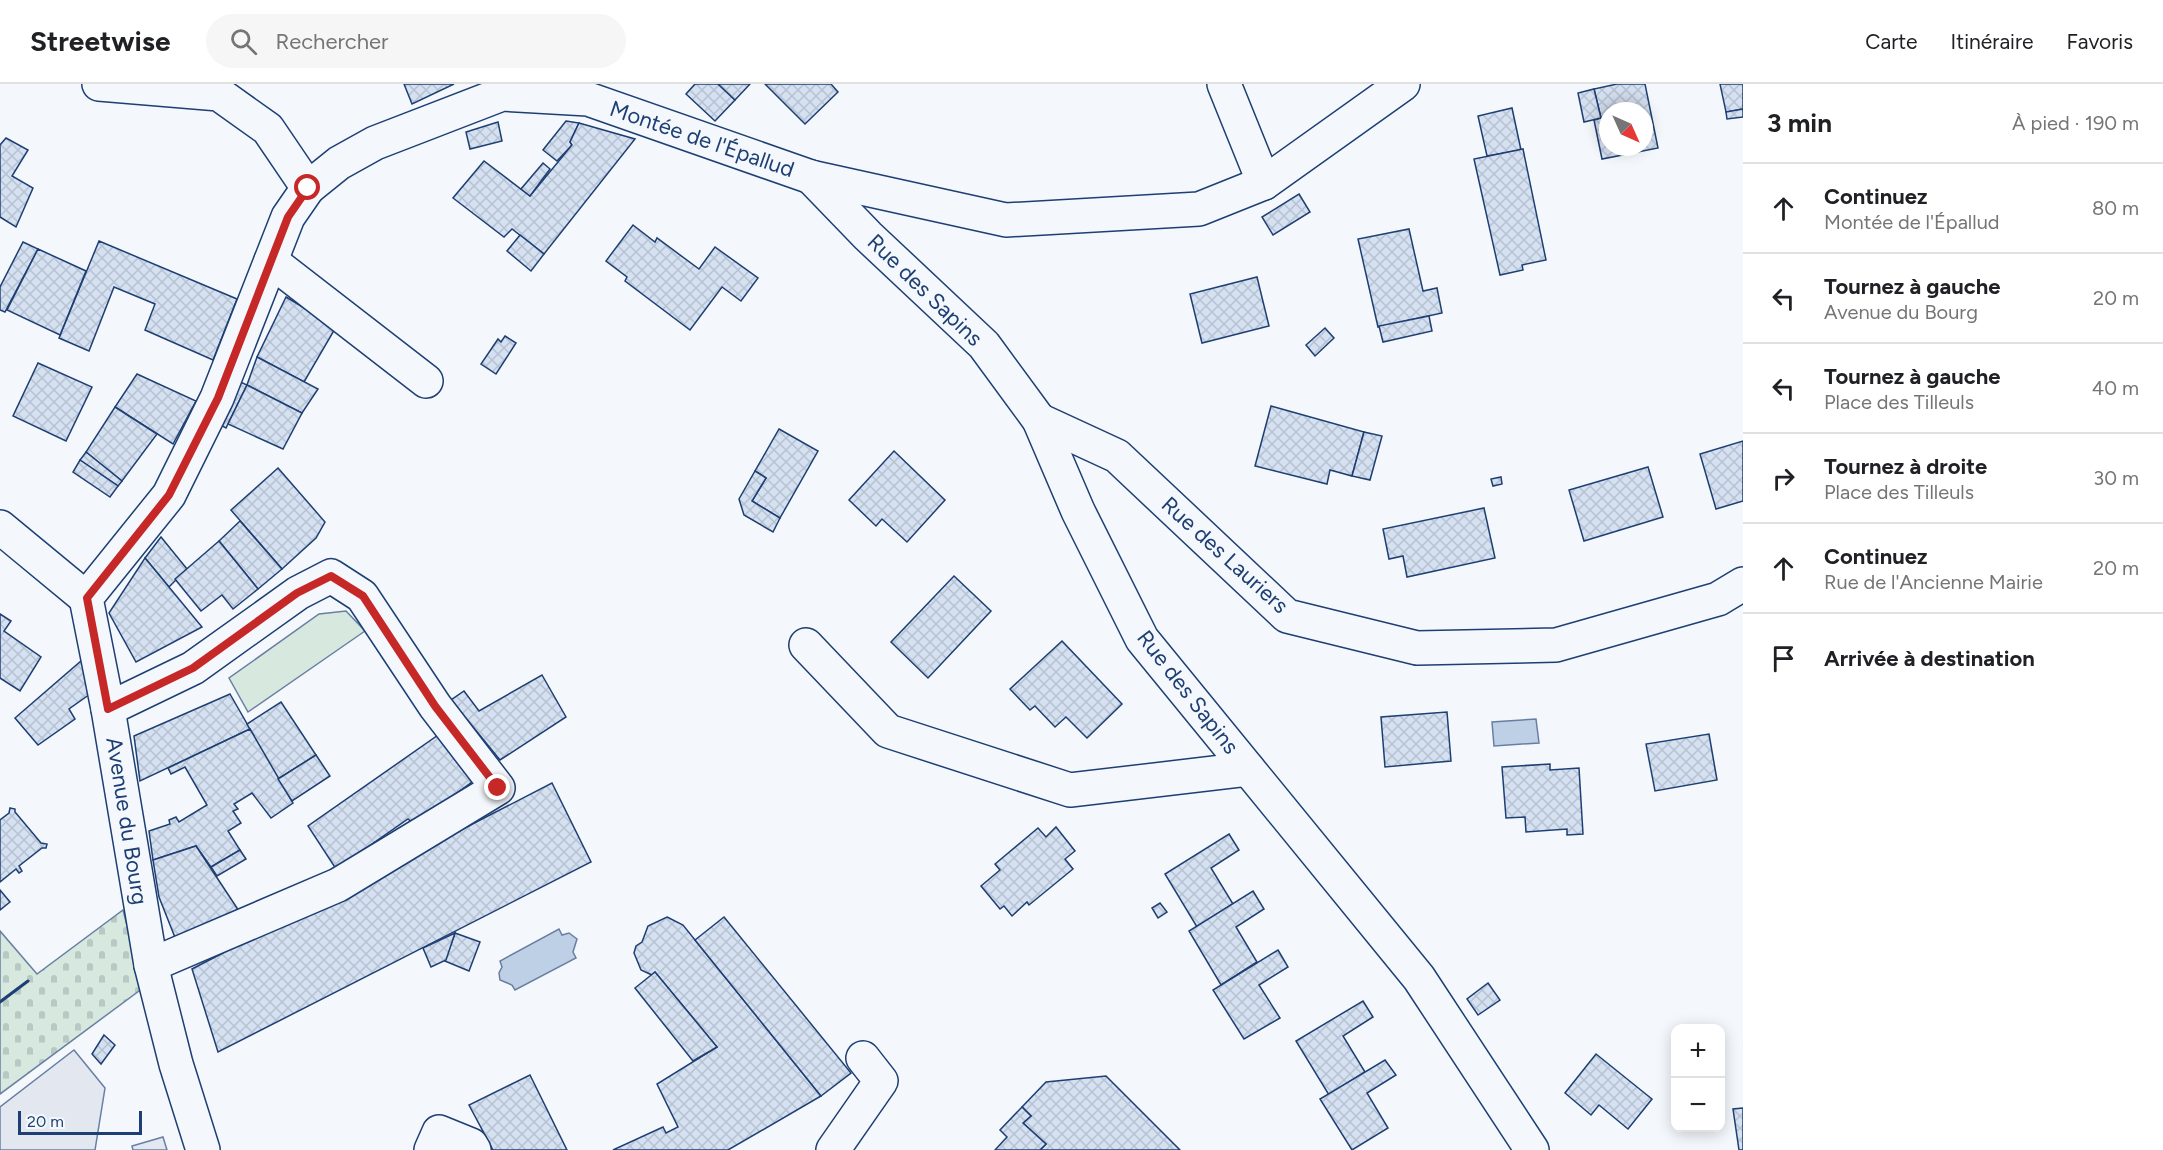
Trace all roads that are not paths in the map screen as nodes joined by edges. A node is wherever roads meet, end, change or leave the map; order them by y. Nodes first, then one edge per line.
1 (99, 84) edge
2 (1224, 84) edge
3 (1403, 84) edge
4 (811, 177) junction
5 (1264, 183) junction
6 (308, 188) junction
7 (271, 261) junction
8 (426, 381) dead end
9 (1039, 420) junction
10 (0, 527) edge
11 (1743, 585) edge
12 (87, 598) junction
13 (806, 645) dead end
14 (108, 709) junction
15 (1248, 769) junction
16 (151, 965) junction
17 (863, 1058) dead end
18 (203, 1150) edge
19 (431, 1150) edge
20 (474, 1150) edge
21 (833, 1150) edge
22 (1532, 1150) edge

1 - 6 street
2 - 5 street
3 - 5 street, Montée de l'Épallud
4 - 5 street, Montée de l'Épallud
4 - 6 street, Montée de l'Épallud
4 - 9 street, Rue des Sapins
6 - 7 street, Montée de l'Épallud
7 - 8 street
7 - 12 street, Montée de l'Épallud
9 - 11 street, Rue des Lauriers
9 - 15 street, Rue des Sapins
10 - 12 street
12 - 14 street, Avenue du Bourg
13 - 15 street
14 - 16 street, Avenue du Bourg
14 - 16 street
15 - 22 street, Rue des Sapins
16 - 18 street, Avenue du Bourg
17 - 21 street
19 - 20 street

